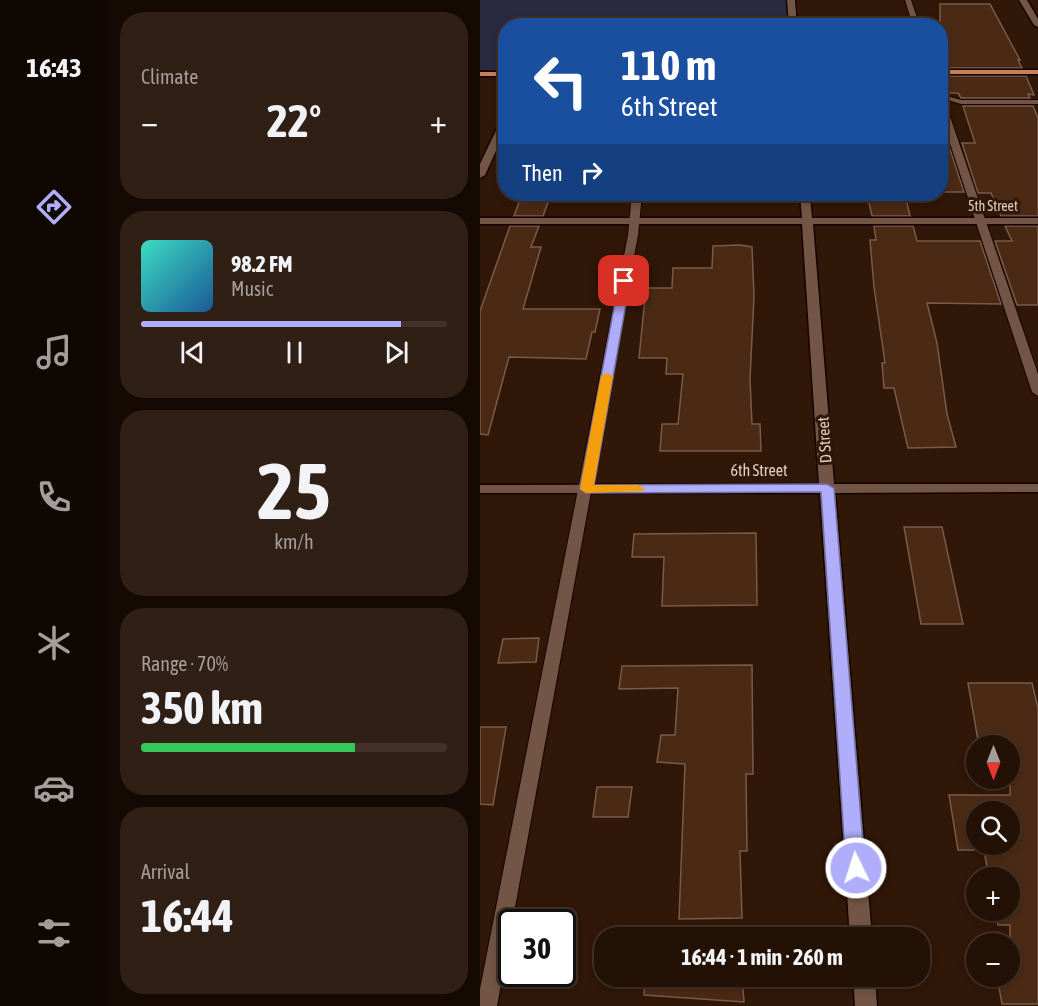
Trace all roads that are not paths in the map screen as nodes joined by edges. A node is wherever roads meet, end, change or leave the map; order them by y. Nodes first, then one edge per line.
1 (791, 0) edge
2 (908, 0) edge
3 (1023, 0) edge
4 (792, 18) edge
5 (914, 18) edge
6 (1038, 25) edge
7 (948, 72) edge
8 (1038, 72) edge
9 (480, 74) edge
10 (498, 74) edge
11 (948, 100) edge
12 (1038, 102) edge
13 (948, 121) edge
14 (498, 136) edge
15 (480, 175) edge
16 (637, 201) edge
17 (806, 201) edge
18 (480, 221) edge
19 (634, 221) junction
20 (807, 221) junction
21 (982, 221) junction
22 (1038, 221) edge
23 (1038, 392) edge
24 (827, 488) junction
25 (1038, 488) edge
26 (480, 489) edge
27 (586, 489) junction
28 (860, 927) edge
29 (865, 987) edge
30 (487, 1006) edge
31 (866, 1006) edge

1 - 4 street
2 - 5 lane
3 - 6 street
7 - 8 main road
9 - 10 main road
11 - 12 lane
13 - 21 lane
14 - 15 street
16 - 19 lane
17 - 20 street, D Street
18 - 19 street, 5th Street
19 - 20 street, 5th Street
19 - 27 lane
20 - 21 street, 5th Street
20 - 24 street, D Street
21 - 22 street, 5th Street
21 - 23 lane
24 - 25 street, 6th Street
24 - 27 street, 6th Street
24 - 28 street, D Street
26 - 27 street, 6th Street
27 - 30 lane
29 - 31 street

